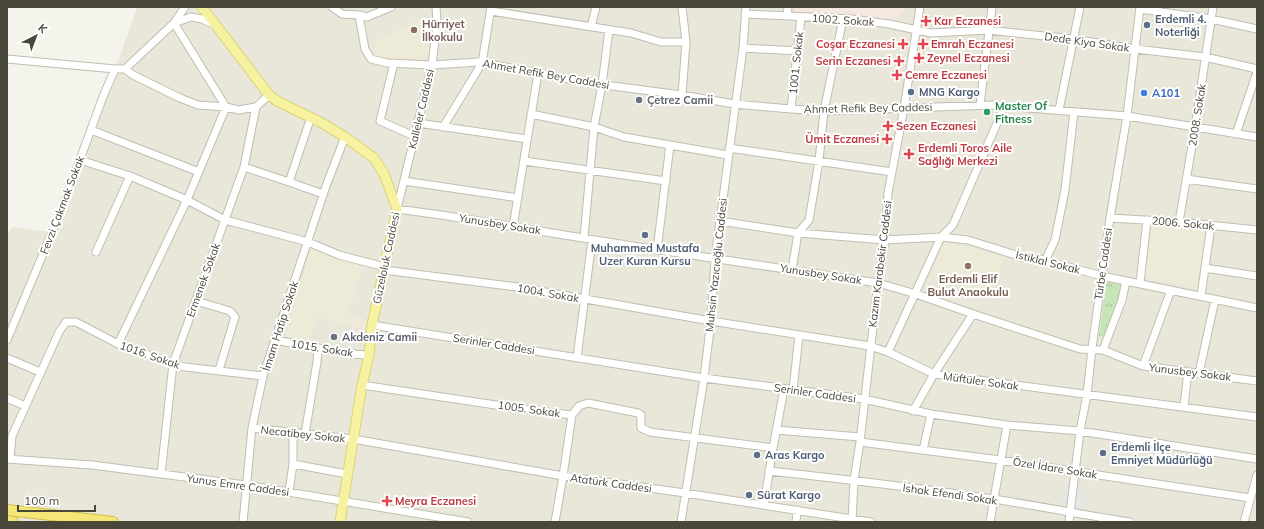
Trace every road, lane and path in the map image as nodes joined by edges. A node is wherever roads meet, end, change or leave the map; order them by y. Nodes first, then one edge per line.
1 (185, 7) edge
2 (202, 7) edge
3 (332, 7) edge
4 (391, 7) edge
5 (596, 7) edge
6 (682, 7) edge
7 (788, 7) edge
8 (920, 7) edge
9 (992, 7) edge
10 (1080, 7) edge
11 (1213, 7) edge
12 (437, 8) edge
13 (1140, 8) edge
14 (491, 9) edge
15 (746, 10) edge
16 (359, 15) junction
17 (787, 16) junction
18 (801, 17) junction
19 (843, 19) junction
20 (1211, 19) junction
21 (174, 23) junction
22 (217, 26) junction
23 (591, 27) junction
24 (1257, 29) edge
25 (609, 30) junction
26 (988, 30) junction
27 (915, 31) junction
28 (1073, 39) junction
29 (686, 42) junction
30 (742, 48) junction
31 (1135, 49) junction
32 (798, 51) junction
33 (1205, 57) junction
34 (7, 58) edge
35 (394, 63) junction
36 (482, 63) junction
37 (432, 65) junction
38 (115, 69) junction
39 (126, 69) junction
40 (1257, 70) edge
41 (538, 73) junction
42 (602, 84) junction
43 (269, 95) junction
44 (682, 95) junction
45 (734, 104) junction
46 (980, 105) junction
47 (226, 107) junction
48 (256, 107) junction
49 (1004, 107) junction
50 (904, 108) junction
51 (791, 109) junction
52 (1059, 110) junction
53 (824, 111) junction
54 (1074, 112) junction
55 (531, 114) junction
56 (1127, 116) junction
57 (311, 117) junction
58 (418, 123) junction
59 (443, 127) junction
60 (594, 127) junction
61 (1195, 128) junction
62 (91, 130) junction
63 (1236, 134) junction
64 (414, 136) junction
65 (345, 137) junction
66 (1257, 137) edge
67 (527, 139) junction
68 (670, 145) junction
69 (728, 152) junction
70 (80, 160) junction
71 (524, 161) junction
72 (819, 161) junction
73 (244, 168) junction
74 (590, 171) junction
75 (199, 172) junction
76 (892, 172) junction
77 (130, 176) junction
78 (1186, 179) junction
79 (404, 180) junction
80 (666, 181) junction
81 (289, 182) junction
82 (1257, 189) edge
83 (323, 194) junction
84 (518, 198) junction
85 (187, 200) junction
86 (397, 209) junction
87 (1110, 218) junction
88 (225, 220) junction
89 (1147, 220) junction
90 (720, 221) junction
91 (1179, 222) junction
92 (1211, 225) junction
93 (513, 226) junction
94 (1257, 230) edge
95 (798, 232) junction
96 (941, 237) junction
97 (584, 238) junction
98 (592, 240) junction
99 (885, 240) junction
100 (308, 242) junction
101 (657, 250) junction
102 (96, 252) dead end
103 (715, 259) junction
104 (1044, 261) junction
105 (1205, 268) junction
106 (384, 269) junction
107 (792, 270) junction
108 (1102, 276) junction
109 (1257, 276) edge
110 (1126, 281) junction
111 (878, 283) junction
112 (1140, 283) junction
113 (1171, 290) junction
114 (916, 294) junction
115 (1201, 296) junction
116 (585, 299) junction
117 (1215, 300) junction
118 (196, 301) junction
119 (1257, 308) edge
120 (973, 314) junction
121 (711, 321) junction
122 (372, 325) junction
123 (799, 335) junction
124 (7, 340) edge
125 (275, 340) junction
126 (118, 344) junction
127 (870, 346) junction
128 (318, 348) junction
129 (1092, 348) junction
130 (1103, 350) junction
131 (888, 352) junction
132 (369, 355) junction
133 (7, 358) edge
134 (577, 358) junction
135 (173, 364) junction
136 (1143, 366) junction
137 (219, 370) junction
138 (1188, 371) junction
139 (40, 372) junction
140 (1199, 373) junction
141 (934, 374) junction
142 (263, 376) junction
143 (704, 378) junction
144 (1257, 381) edge
145 (362, 385) junction
146 (784, 389) junction
147 (793, 390) junction
148 (1087, 395) junction
149 (7, 398) edge
150 (864, 399) junction
151 (25, 406) junction
152 (1184, 407) junction
153 (913, 411) junction
154 (931, 414) junction
155 (572, 415) junction
156 (1257, 417) edge
157 (1007, 424) junction
158 (252, 428) junction
159 (776, 430) junction
160 (1080, 431) junction
161 (293, 433) junction
162 (305, 434) junction
163 (9, 435) edge
164 (694, 437) junction
165 (353, 439) junction
166 (860, 440) junction
167 (773, 448) junction
168 (923, 450) junction
169 (8, 459) edge
170 (1257, 459) edge
171 (1000, 460) junction
172 (293, 464) junction
173 (769, 471) junction
174 (1076, 472) junction
175 (161, 474) junction
176 (347, 474) junction
177 (1257, 475) edge
178 (563, 476) junction
179 (854, 480) junction
180 (246, 485) junction
181 (289, 492) junction
182 (685, 493) junction
183 (994, 499) junction
184 (1252, 500) edge
185 (342, 501) junction
186 (764, 504) junction
187 (7, 510) edge
188 (797, 510) junction
189 (1070, 513) junction
190 (7, 521) edge
191 (852, 521) edge
192 (13, 522) edge
193 (113, 522) edge
194 (243, 522) edge
195 (340, 522) edge
196 (468, 522) edge
197 (555, 522) edge
198 (681, 522) edge
199 (796, 522) edge
200 (871, 522) edge
201 (990, 522) edge
202 (1069, 522) edge
203 (1130, 522) edge
204 (1244, 522) edge

1 - 21 street
2 - 22 main road, Güzeloluk Caddesi
3 - 16 street
4 - 16 street
5 - 23 street
6 - 29 street
7 - 17 street, 1001. Sokak
8 - 27 street, Kazım Karabekir Caddesi
9 - 26 street
10 - 28 street
11 - 20 street, 2008. Sokak
12 - 37 street, Kalleler Caddesi
13 - 20 street
13 - 31 street, Türbe Caddesi
14 - 23 street
14 - 36 street
15 - 17 street, 1002. Sokak
15 - 30 street, Muhsin Yazıcıoğlu Caddesi
16 - 35 street, Ahmet Refik Bey Caddesi
17 - 18 street, 1002. Sokak
18 - 19 street, 1002. Sokak
18 - 32 street, 1001. Sokak
19 - 27 street, 1002. Sokak
19 - 53 street
20 - 24 street
20 - 33 street, 2008. Sokak
21 - 22 street
21 - 39 street
21 - 47 street
22 - 43 main road, Güzeloluk Caddesi
23 - 25 street
25 - 29 street
25 - 42 street
26 - 27 street, Dede Kiya Sokak
26 - 28 street, Dede Kiya Sokak
26 - 46 street
27 - 50 street, Kazım Karabekir Caddesi
28 - 31 street, Dede Kiya Sokak
28 - 52 street
29 - 44 street
30 - 32 street
30 - 45 street, Muhsin Yazıcıoğlu Caddesi
31 - 33 street, Dede Kiya Sokak
31 - 56 street, Türbe Caddesi
32 - 51 street, 1001. Sokak
33 - 40 street, Dede Kiya Sokak
33 - 61 street, 2008. Sokak
34 - 38 street
35 - 37 street, Ahmet Refik Bey Caddesi
35 - 64 street
36 - 37 street, Ahmet Refik Bey Caddesi
36 - 41 street, Ahmet Refik Bey Caddesi
36 - 59 street
37 - 58 street, Kalleler Caddesi
38 - 39 street
38 - 62 street, Fevzi Çakmak Sokak
39 - 47 street
40 - 63 street
41 - 42 street, Ahmet Refik Bey Caddesi
41 - 55 street
42 - 44 street, Ahmet Refik Bey Caddesi
42 - 60 street
43 - 48 street
43 - 57 main road, Güzeloluk Caddesi
44 - 45 street, Ahmet Refik Bey Caddesi
45 - 51 street, Ahmet Refik Bey Caddesi
45 - 69 street, Muhsin Yazıcıoğlu Caddesi
46 - 49 street, Ahmet Refik Bey Caddesi
46 - 50 street, Ahmet Refik Bey Caddesi
47 - 48 street
47 - 75 street
48 - 73 street, Ermenek Sokak
49 - 52 street, Ahmet Refik Bey Caddesi
49 - 96 street
50 - 53 street, Ahmet Refik Bey Caddesi
50 - 76 street, Kazım Karabekir Caddesi
51 - 53 street, Ahmet Refik Bey Caddesi
52 - 54 street, Ahmet Refik Bey Caddesi
53 - 72 street
54 - 56 street, Ahmet Refik Bey Caddesi
54 - 104 street
55 - 60 street
55 - 67 street
56 - 61 street, Ahmet Refik Bey Caddesi
56 - 87 street, Türbe Caddesi
57 - 65 main road, Güzeloluk Caddesi
57 - 81 street
58 - 59 street
58 - 64 street, Kalleler Caddesi
59 - 67 street
60 - 68 street
60 - 74 street
61 - 63 street, Ahmet Refik Bey Caddesi
61 - 78 street, 2008. Sokak
62 - 70 street, Fevzi Çakmak Sokak
62 - 75 street
63 - 66 street, Ahmet Refik Bey Caddesi
64 - 79 street, Kalleler Caddesi
65 - 83 street, İmam Hatip Sokak
65 - 86 main road, Güzeloluk Caddesi
67 - 71 street
68 - 69 street
68 - 80 street
69 - 72 street
69 - 90 street, Muhsin Yazıcıoğlu Caddesi
70 - 77 street, 1004. Sokak
70 - 124 street, Fevzi Çakmak Sokak
71 - 74 street
71 - 84 street
72 - 76 street
72 - 95 street
73 - 81 street
73 - 88 street, Ermenek Sokak
74 - 80 street
74 - 97 street
75 - 85 street
76 - 99 street, Kazım Karabekir Caddesi
77 - 85 street, 1004. Sokak
77 - 102 street
78 - 82 street
78 - 91 street, 2008. Sokak
79 - 84 street
79 - 86 street, Kalleler Caddesi
80 - 101 street
81 - 83 street
83 - 100 street, İmam Hatip Sokak
84 - 93 street
85 - 88 street, 1004. Sokak
85 - 126 street
86 - 93 street, Yunusbey Sokak
86 - 106 main road, Güzeloluk Caddesi
87 - 89 street, 2006. Sokak
87 - 108 street, Türbe Caddesi
88 - 100 street, 1004. Sokak
88 - 118 street, Ermenek Sokak
89 - 91 street, 2006. Sokak
89 - 112 street
90 - 95 street, İstiklal Sokak
90 - 103 street, Muhsin Yazıcıoğlu Caddesi
91 - 92 street, 2006. Sokak
92 - 94 street, 2006. Sokak
92 - 105 street
93 - 97 street, Yunusbey Sokak
95 - 99 street, İstiklal Sokak
95 - 107 street
96 - 99 street, İstiklal Sokak
96 - 104 street, İstiklal Sokak
96 - 114 street
97 - 98 street, Yunusbey Sokak
98 - 101 street, Yunusbey Sokak
98 - 116 street
99 - 111 street, Kazım Karabekir Caddesi
100 - 106 street, 1004. Sokak
100 - 125 street, İmam Hatip Sokak
101 - 103 street, Yunusbey Sokak
103 - 107 street, Yunusbey Sokak
103 - 121 street, Muhsin Yazıcıoğlu Caddesi
104 - 108 street, İstiklal Sokak
105 - 109 street
105 - 115 street
106 - 116 street, 1004. Sokak
106 - 122 main road, Güzeloluk Caddesi
107 - 111 street, Yunusbey Sokak
108 - 110 street, İstiklal Sokak
108 - 129 street, Türbe Caddesi
110 - 112 street, İstiklal Sokak
110 - 130 street
111 - 114 street, Yunusbey Sokak
111 - 127 street, Kazım Karabekir Caddesi
112 - 113 street, İstiklal Sokak
113 - 115 street, İstiklal Sokak
113 - 136 street
114 - 120 street, Yunusbey Sokak
114 - 131 street
115 - 117 street, İstiklal Sokak
116 - 121 street, 1004. Sokak
116 - 134 street
117 - 119 street, İstiklal Sokak
117 - 140 street
118 - 135 street, Ermenek Sokak
118 - 137 street
120 - 129 street, Yunusbey Sokak
120 - 141 street
121 - 123 street, Müftüler Sokak
121 - 143 street, Muhsin Yazıcıoğlu Caddesi
122 - 132 main road, Güzeloluk Caddesi
122 - 134 street, Serinler Caddesi
123 - 127 street, Müftüler Sokak
123 - 147 street
125 - 128 street, 1015. Sokak
125 - 142 street, İmam Hatip Sokak
126 - 135 street, 1016. Sokak
126 - 139 street, 1016. Sokak
127 - 131 street, Müftüler Sokak
127 - 150 street, Kazım Karabekir Caddesi
128 - 132 street, 1015. Sokak
128 - 162 street
129 - 130 street, Yunusbey Sokak
129 - 148 street, Türbe Caddesi
130 - 136 street, Yunusbey Sokak
131 - 141 street, Müftüler Sokak
132 - 145 main road, Güzeloluk Caddesi
133 - 139 street
134 - 143 street, Serinler Caddesi
135 - 137 street, 1016. Sokak
135 - 175 street, Ermenek Sokak
136 - 138 street, Yunusbey Sokak
137 - 142 street, 1016. Sokak
138 - 140 street, Yunusbey Sokak
138 - 152 street
139 - 151 street
140 - 144 street, Yunusbey Sokak
141 - 148 street, Müftüler Sokak
141 - 153 street
142 - 158 street, İmam Hatip Sokak
143 - 146 street, Serinler Caddesi
143 - 164 street, Muhsin Yazıcıoğlu Caddesi
145 - 155 street, 1005. Sokak
145 - 165 main road, Güzeloluk Caddesi
146 - 147 street, Serinler Caddesi
146 - 159 street
147 - 150 street, Serinler Caddesi
148 - 152 street, Müftüler Sokak
148 - 160 street, Türbe Caddesi
149 - 151 street
150 - 153 street, Serinler Caddesi
150 - 166 street, Kazım Karabekir Caddesi
151 - 163 street
152 - 156 street, Müftüler Sokak
153 - 154 street, Serinler Caddesi
154 - 157 street, Serinler Caddesi
154 - 168 street
155 - 164 street, 1005. Sokak
155 - 178 street
157 - 160 street, Serinler Caddesi
157 - 171 street
158 - 161 street, Necatibey Sokak
158 - 180 street, İmam Hatip Sokak
159 - 166 street, Özel İdare Sokak
159 - 167 street
160 - 170 street, Serinler Caddesi
160 - 174 street, Türbe Caddesi
161 - 162 street, Necatibey Sokak
161 - 172 street
162 - 165 street, Necatibey Sokak
163 - 169 street
164 - 167 street, 1005. Sokak
164 - 182 street, Muhsin Yazıcıoğlu Caddesi
165 - 176 main road, Güzeloluk Caddesi
165 - 178 street, Atatürk Caddesi
166 - 168 street, Özel İdare Sokak
166 - 179 street, Kazım Karabekir Caddesi
167 - 173 street
168 - 171 street, Özel İdare Sokak
169 - 175 street, Yunus Emre Caddesi
171 - 174 street, Özel İdare Sokak
171 - 183 street
172 - 176 street
172 - 181 street
173 - 179 street, İshak Efendi Sokak
173 - 186 street
174 - 184 street, Özel İdare Sokak
174 - 189 street, Türbe Caddesi
175 - 180 street, Yunus Emre Caddesi
176 - 185 main road, Güzeloluk Caddesi
177 - 184 street
178 - 182 street, Atatürk Caddesi
178 - 197 street
179 - 183 street, İshak Efendi Sokak
179 - 191 street, Kazım Karabekir Caddesi
180 - 181 street, Yunus Emre Caddesi
180 - 194 street, İmam Hatip Sokak
181 - 185 street, Yunus Emre Caddesi
182 - 186 street, Atatürk Caddesi
182 - 198 street, Muhsin Yazıcıoğlu Caddesi
183 - 189 street, İshak Efendi Sokak
183 - 201 street
184 - 204 street
185 - 195 main road, Güzeloluk Caddesi
185 - 196 street, Yunus Emre Caddesi
186 - 188 street, Atatürk Caddesi
187 - 193 highway
188 - 191 street, Atatürk Caddesi
188 - 199 street
189 - 202 street, Türbe Caddesi
189 - 203 street, İshak Efendi Sokak
190 - 192 highway
191 - 200 street, Atatürk Caddesi

